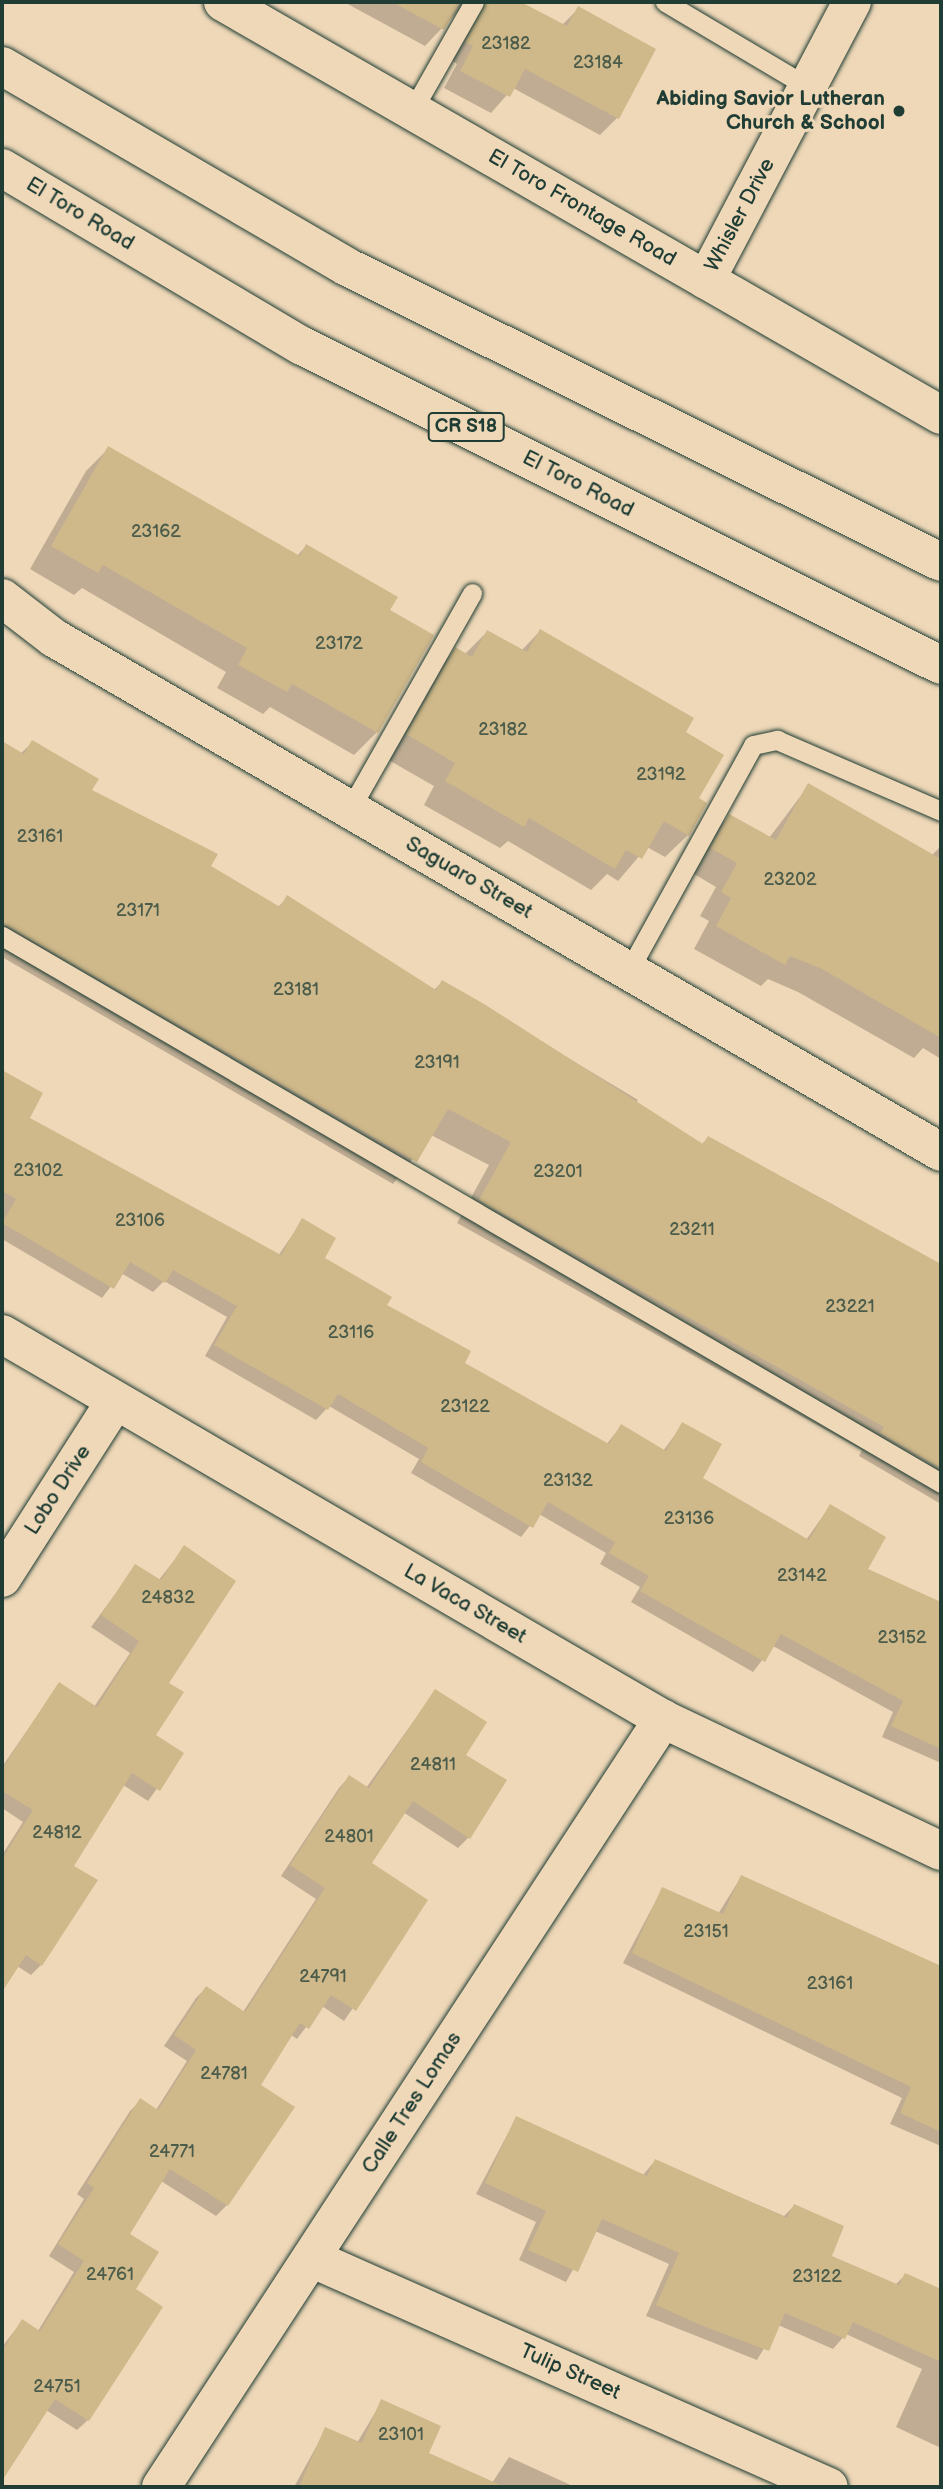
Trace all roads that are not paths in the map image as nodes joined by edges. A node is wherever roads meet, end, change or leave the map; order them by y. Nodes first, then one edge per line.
1 (223, 2) edge
2 (474, 2) edge
3 (664, 2) edge
4 (852, 2) edge
5 (2, 66) edge
6 (808, 87) junction
7 (412, 111) junction
8 (2, 168) edge
9 (706, 280) junction
10 (941, 415) edge
11 (941, 562) edge
12 (472, 593) dead end
13 (2, 598) edge
14 (941, 665) edge
15 (350, 810) junction
16 (941, 811) edge
17 (2, 936) edge
18 (629, 970) junction
19 (941, 1152) edge
20 (2, 1334) edge
21 (115, 1401) junction
22 (941, 1483) edge
23 (2, 1578) edge
24 (663, 1719) junction
25 (941, 1851) edge
26 (312, 2258) junction
27 (161, 2487) edge
28 (829, 2487) edge

1 - 7 street, El Toro Frontage Road
2 - 7 lane
3 - 6 lane
4 - 6 street, Whisler Drive
5 - 11 street
6 - 9 street, Whisler Drive
7 - 9 street, El Toro Frontage Road
8 - 14 street, El Toro Road / CR S18
9 - 10 street, El Toro Frontage Road
12 - 15 lane
13 - 15 street, Saguaro Street
15 - 18 street, Saguaro Street
16 - 18 lane
17 - 22 lane
18 - 19 street, Saguaro Street
20 - 21 street, La Vaca Street
21 - 23 street, Lobo Drive
21 - 24 street, La Vaca Street
24 - 25 street, La Vaca Street
24 - 26 street, Calle Tres Lomas
26 - 27 street, Calle Tres Lomas
26 - 28 street, Tulip Street

